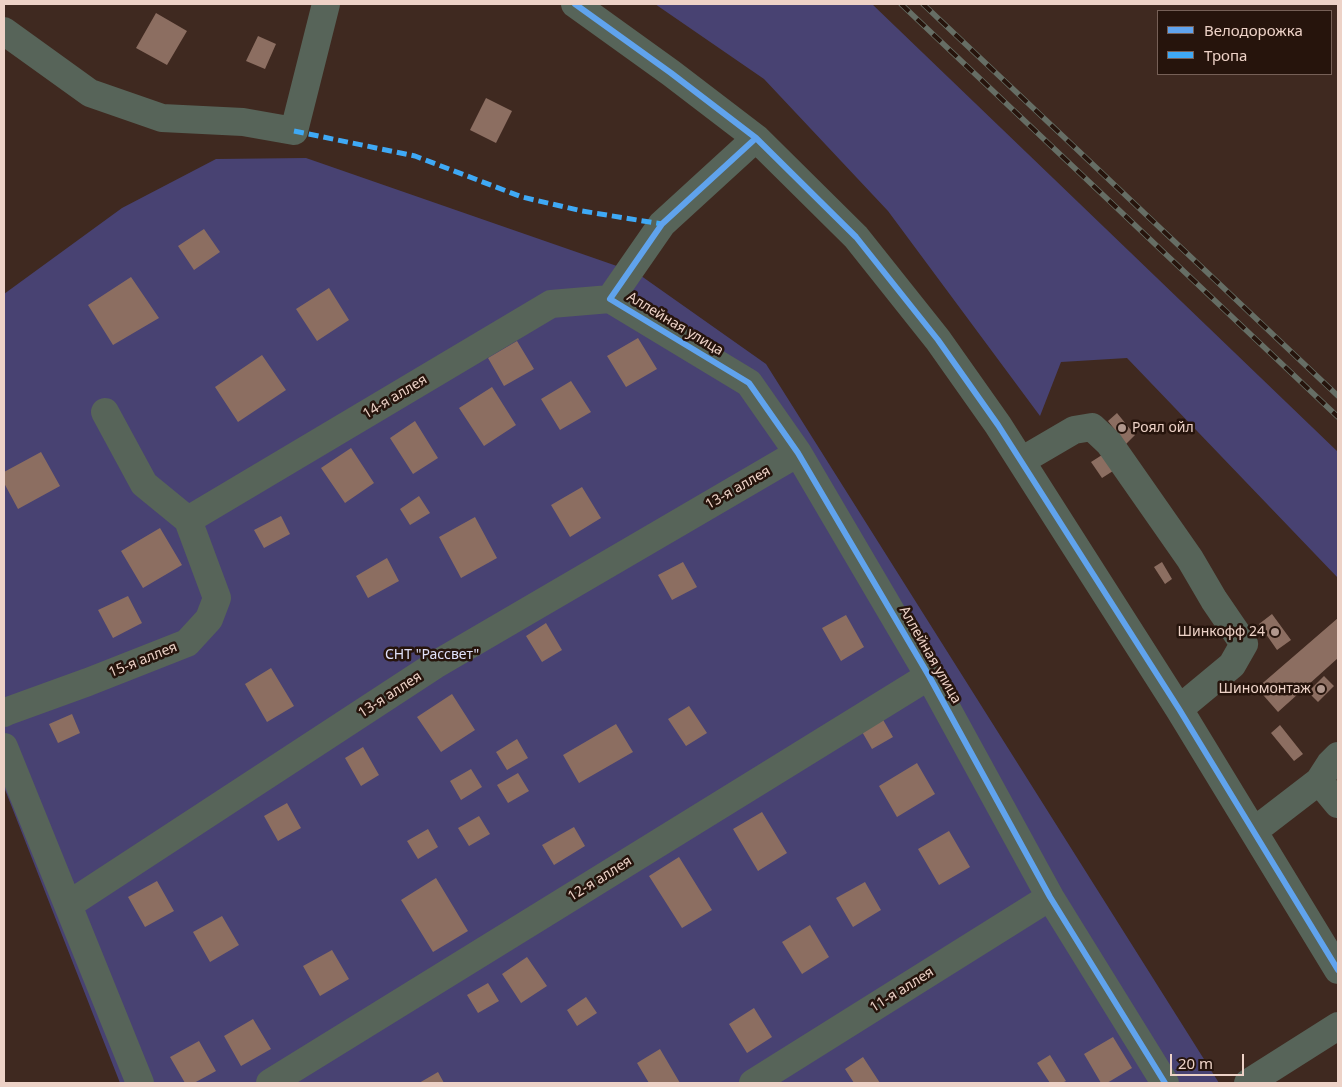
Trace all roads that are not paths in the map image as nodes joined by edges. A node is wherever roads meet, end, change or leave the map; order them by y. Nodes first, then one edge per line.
1 (326, 4) edge
2 (575, 4) edge
3 (4, 31) edge
4 (756, 138) junction
5 (610, 299) junction
6 (105, 412) dead end
7 (798, 453) junction
8 (1021, 462) junction
9 (188, 520) junction
10 (929, 676) junction
11 (1179, 709) junction
12 (6, 712) edge
13 (4, 747) edge
14 (1338, 756) edge
15 (1319, 780) junction
16 (1338, 804) edge
17 (1254, 831) junction
18 (1050, 897) junction
19 (68, 905) junction
20 (1337, 966) edge
21 (1338, 1026) edge
22 (140, 1083) edge
23 (270, 1083) edge
24 (754, 1083) edge
25 (1164, 1083) edge
26 (1248, 1083) edge

1 - 3 street
2 - 4 street
4 - 5 street
4 - 8 street
5 - 7 street, Аллейная улица
5 - 9 street, 14-я аллея
6 - 9 street
7 - 10 street, Аллейная улица
7 - 19 street, 13-я аллея
8 - 11 street
8 - 11 street
9 - 12 street, 15-я аллея
10 - 18 street, Аллейная улица
10 - 23 street, 12-я аллея
11 - 17 street
13 - 19 street
14 - 15 street
15 - 16 street
15 - 17 street
17 - 20 street
18 - 24 street, 11-я аллея
18 - 25 street, Аллейная улица
19 - 22 street
21 - 26 street

